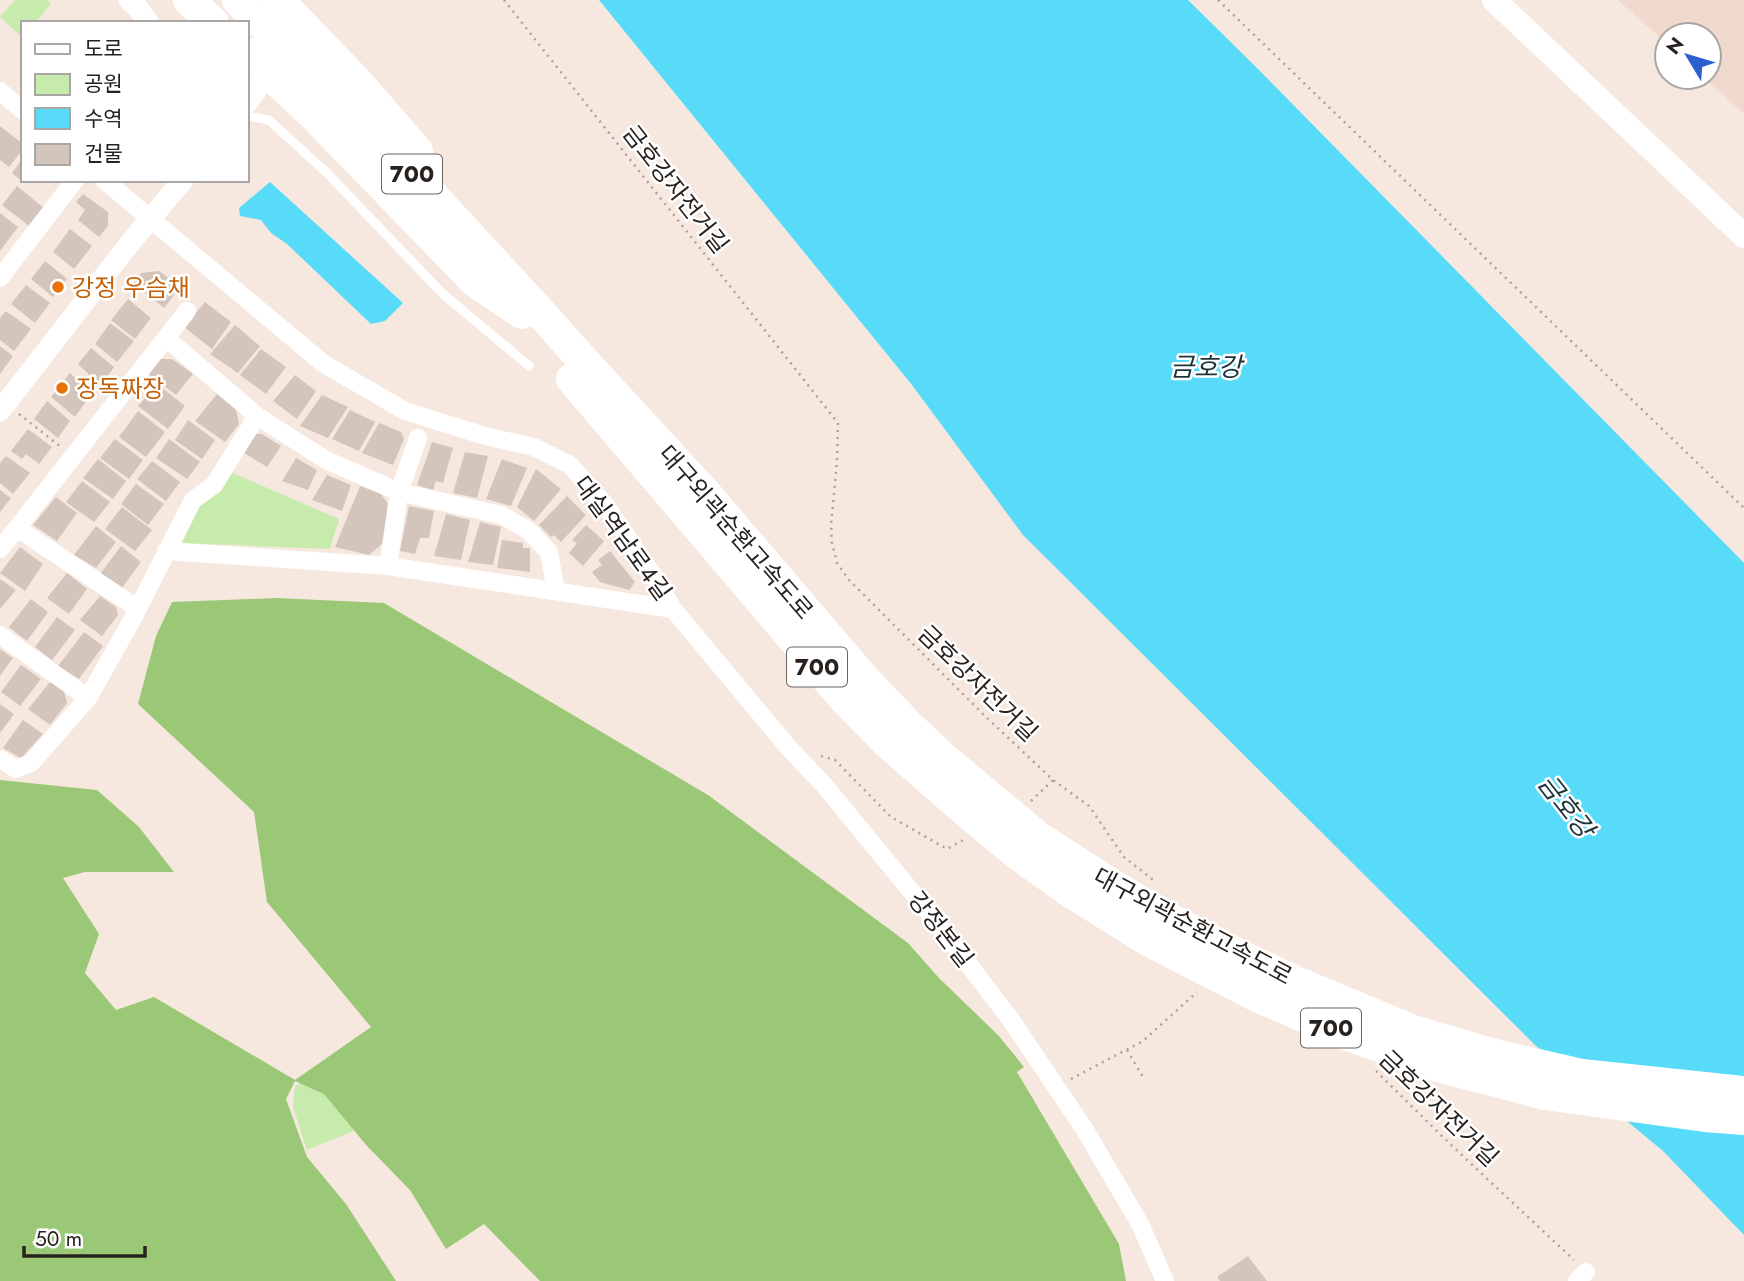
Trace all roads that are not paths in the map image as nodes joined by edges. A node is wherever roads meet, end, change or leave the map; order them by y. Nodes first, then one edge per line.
1 (129, 0) edge
2 (189, 0) edge
3 (215, 0) edge
4 (238, 0) edge
5 (278, 0) edge
6 (1494, 0) edge
7 (148, 21) edge
8 (212, 21) edge
9 (236, 21) edge
10 (248, 32) edge
11 (248, 54) edge
12 (0, 92) edge
13 (21, 109) edge
14 (248, 116) edge
15 (73, 182) edge
16 (106, 182) edge
17 (168, 182) edge
18 (181, 182) edge
19 (150, 219) junction
20 (1744, 236) edge
21 (0, 278) edge
22 (187, 312) dead end
23 (536, 318) junction
24 (166, 338) junction
25 (529, 366) dead end
26 (3, 407) edge
27 (257, 416) junction
28 (425, 417) junction
29 (418, 438) joint
30 (399, 492) junction
31 (17, 528) junction
32 (0, 550) edge
33 (166, 551) junction
34 (387, 566) junction
35 (555, 591) junction
36 (137, 608) junction
37 (673, 609) junction
38 (0, 635) edge
39 (89, 698) junction
40 (0, 759) edge
41 (977, 804) junction
42 (1744, 1092) edge
43 (1744, 1119) edge
44 (1165, 1281) edge

1 - 7 street
2 - 8 highway
3 - 9 highway
4 - 23 highway, 대구외곽순환고속도로 / 700
5 - 23 highway
6 - 20 main road
10 - 23 highway, 대구외곽순환고속도로 / 700
11 - 23 highway
12 - 13 street
14 - 25 lane
15 - 21 street
16 - 19 street, 대실역남로4길
17 - 19 street
18 - 19 street
19 - 26 street
19 - 28 street, 대실역남로4길
22 - 24 street
23 - 41 highway, 대구외곽순환고속도로 / 700
24 - 27 street
24 - 31 street
27 - 30 street
27 - 33 street
28 - 29 lane
28 - 37 street, 대실역남로4길
29 - 30 street
30 - 34 street
30 - 35 street
31 - 32 street
31 - 36 street
33 - 34 street, 대실역남로4길
33 - 36 street
34 - 35 street, 대실역남로4길
35 - 37 street, 대실역남로4길
36 - 39 street
37 - 44 street, 강정본길
38 - 39 street
39 - 40 street
41 - 42 highway, 대구외곽순환고속도로 / 700
41 - 43 highway, 대구외곽순환고속도로 / 700

